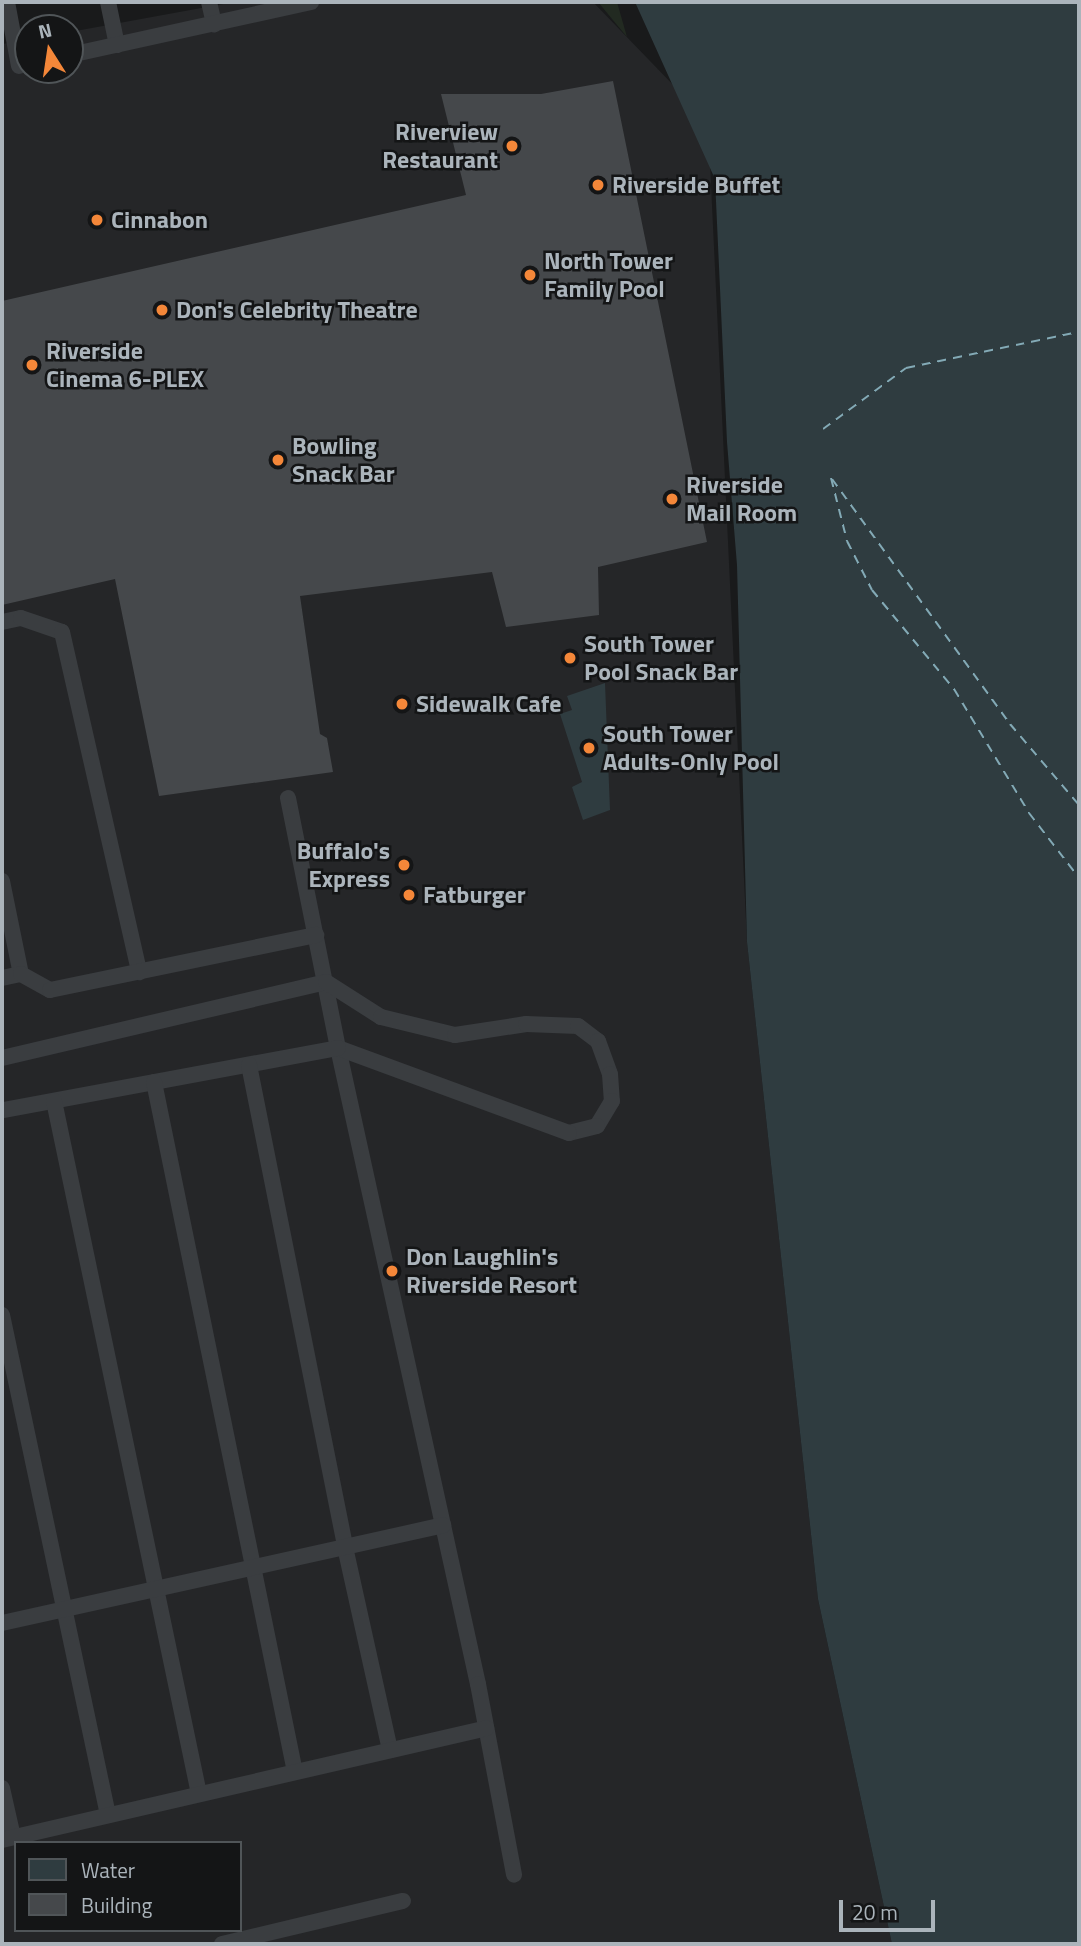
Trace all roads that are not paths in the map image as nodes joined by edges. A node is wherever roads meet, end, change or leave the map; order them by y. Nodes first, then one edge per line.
1 (7, 2) edge
2 (108, 2) edge
3 (209, 2) edge
4 (304, 3) edge
5 (214, 24) junction
6 (14, 28) edge
7 (117, 45) junction
8 (84, 52) edge
9 (2, 622) edge
10 (288, 798) dead end
11 (2, 881) edge
12 (316, 934) junction
13 (139, 972) junction
14 (21, 974) junction
15 (2, 978) edge
16 (326, 982) junction
17 (338, 1048) junction
18 (4, 1056) edge
19 (250, 1065) junction
20 (154, 1082) junction
21 (54, 1101) junction
22 (2, 1110) edge
23 (2, 1315) edge
24 (10, 1393) edge
25 (443, 1525) junction
26 (345, 1547) junction
27 (251, 1568) junction
28 (158, 1589) junction
29 (64, 1609) junction
30 (2, 1623) edge
31 (486, 1728) junction
32 (390, 1750) junction
33 (295, 1772) junction
34 (2, 1788) edge
35 (199, 1794) junction
36 (108, 1815) junction
37 (7, 1838) edge
38 (514, 1875) dead end
39 (403, 1901) dead end
40 (222, 1944) edge

1 - 6 lane
2 - 7 lane
3 - 5 lane
4 - 5 lane
5 - 7 lane
7 - 8 lane
9 - 13 lane
10 - 12 lane
11 - 14 lane
12 - 13 lane
12 - 16 lane
13 - 14 lane
14 - 15 lane
16 - 17 lane
16 - 17 lane
16 - 18 lane
17 - 19 lane
17 - 25 lane
19 - 20 lane
19 - 26 lane
20 - 21 lane
20 - 27 lane
21 - 22 lane
21 - 28 lane
23 - 24 lane
24 - 29 lane
25 - 26 lane
25 - 31 lane
26 - 27 lane
26 - 32 lane
27 - 28 lane
27 - 33 lane
28 - 29 lane
28 - 35 lane
29 - 30 lane
29 - 36 lane
31 - 32 lane
31 - 38 lane
32 - 33 lane
33 - 35 lane
34 - 37 lane
35 - 36 lane
36 - 37 lane
39 - 40 lane

